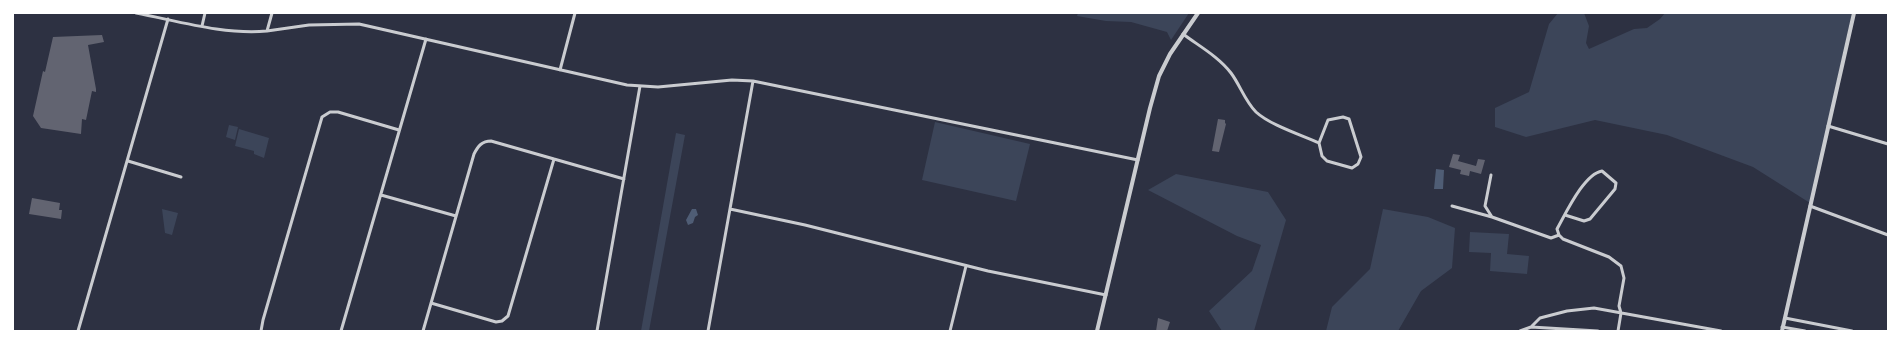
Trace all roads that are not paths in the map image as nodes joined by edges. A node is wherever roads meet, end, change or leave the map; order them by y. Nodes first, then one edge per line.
1 (136, 13) edge
2 (205, 13) edge
3 (272, 13) edge
4 (576, 13) edge
5 (1198, 13) edge
6 (1854, 13) edge
7 (168, 19) junction
8 (202, 26) junction
9 (267, 31) junction
10 (1183, 34) junction
11 (426, 39) junction
12 (560, 70) junction
13 (753, 81) junction
14 (640, 86) junction
15 (1828, 126) junction
16 (399, 130) junction
17 (1319, 143) junction
18 (1888, 144) edge
19 (554, 159) junction
20 (1138, 160) junction
21 (128, 161) junction
22 (1491, 176) dead end
23 (181, 177) dead end
24 (624, 180) junction
25 (381, 194) junction
26 (1452, 206) dead end
27 (1810, 206) junction
28 (730, 209) junction
29 (1565, 215) junction
30 (456, 216) junction
31 (1492, 217) junction
32 (1559, 235) junction
33 (1888, 235) edge
34 (966, 266) junction
35 (1106, 296) junction
36 (431, 304) junction
37 (1621, 313) junction
38 (1784, 318) junction
39 (1531, 327) junction
40 (1782, 329) edge
41 (78, 331) edge
42 (261, 331) edge
43 (341, 331) edge
44 (423, 331) edge
45 (597, 331) edge
46 (708, 331) edge
47 (950, 331) edge
48 (1097, 331) edge
49 (1520, 331) edge
50 (1598, 331) edge
51 (1618, 331) edge
52 (1721, 331) edge
53 (1805, 331) edge
54 (1852, 331) edge

1 - 7 street
2 - 8 street
3 - 9 street
4 - 12 street
5 - 10 street
6 - 15 street
7 - 8 street
7 - 21 street
8 - 9 street
9 - 11 street
10 - 17 street
10 - 20 street
11 - 12 street
11 - 16 street
12 - 14 street
13 - 14 street
13 - 20 street
13 - 28 street
14 - 24 street
15 - 18 street
15 - 27 street
16 - 25 street
16 - 42 street
17 - 17 street
19 - 24 street
19 - 30 street
19 - 36 street
20 - 35 street
21 - 23 street
21 - 41 street
22 - 31 street
24 - 45 street
25 - 30 street
25 - 43 street
26 - 31 street
27 - 33 street
27 - 38 street
28 - 34 street
28 - 46 street
29 - 29 street
29 - 32 street
30 - 36 street
31 - 32 street
32 - 37 street
34 - 35 street
34 - 47 street
35 - 48 street
36 - 44 street
37 - 39 street
37 - 51 street
37 - 52 street
38 - 40 street
38 - 54 street
39 - 49 street
39 - 50 street
40 - 53 street

